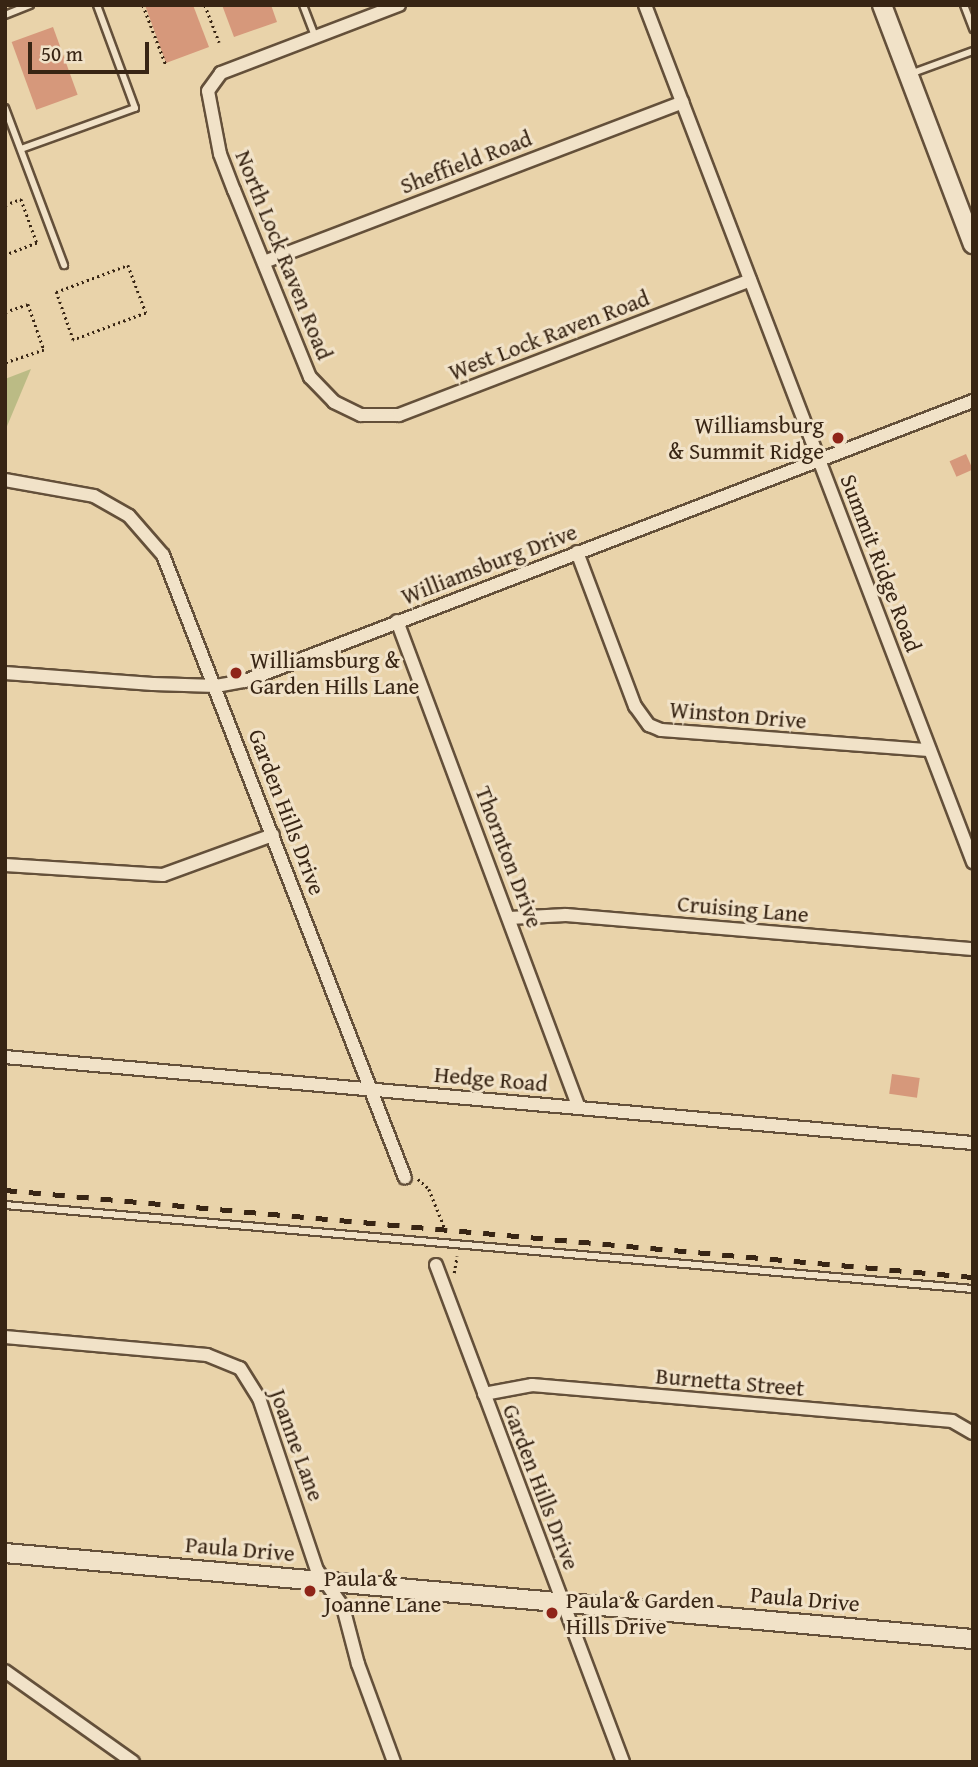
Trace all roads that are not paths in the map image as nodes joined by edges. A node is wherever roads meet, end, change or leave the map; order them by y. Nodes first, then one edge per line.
1 (30, 5) edge
2 (97, 5) edge
3 (303, 5) edge
4 (399, 5) edge
5 (645, 5) edge
6 (882, 5) edge
7 (964, 5) edge
8 (5, 15) edge
9 (973, 29) edge
10 (315, 37) junction
11 (973, 51) edge
12 (908, 75) junction
13 (682, 102) junction
14 (5, 108) edge
15 (21, 149) junction
16 (973, 244) edge
17 (264, 262) junction
18 (64, 265) dead end
19 (750, 280) junction
20 (973, 401) edge
21 (361, 415) joint
22 (820, 460) junction
23 (5, 480) edge
24 (577, 552) junction
25 (397, 621) junction
26 (5, 673) edge
27 (216, 686) junction
28 (929, 750) junction
29 (273, 835) junction
30 (973, 862) edge
31 (5, 865) edge
32 (509, 918) junction
33 (973, 949) edge
34 (5, 1056) edge
35 (372, 1089) junction
36 (579, 1108) junction
37 (973, 1143) edge
38 (404, 1175) road end
39 (5, 1205) edge
40 (436, 1265) dead end
41 (973, 1289) edge
42 (5, 1337) edge
43 (484, 1394) junction
44 (972, 1432) edge
45 (5, 1553) edge
46 (325, 1581) junction
47 (562, 1602) junction
48 (973, 1639) edge
49 (5, 1671) edge
50 (133, 1762) edge
51 (394, 1762) edge
52 (623, 1762) edge

1 - 8 lane
2 - 15 lane
3 - 10 lane
4 - 10 street
5 - 13 street, Summit Ridge Road
6 - 12 street
7 - 9 lane
10 - 17 street, North Lock Raven Road
11 - 12 lane
12 - 16 street
13 - 17 street, Sheffield Road
13 - 19 street, Summit Ridge Road
14 - 15 lane
15 - 18 lane
17 - 21 street, North Lock Raven Road
19 - 21 street, West Lock Raven Road
19 - 22 street, Summit Ridge Road
20 - 22 street, Williamsburg Drive
22 - 24 street, Williamsburg Drive
22 - 28 street, Summit Ridge Road
23 - 27 street, Garden Hills Drive
24 - 25 street, Williamsburg Drive
24 - 28 street, Winston Drive
25 - 27 street, Williamsburg Drive
25 - 32 street, Thornton Drive
26 - 27 street, Williamsburg Drive
27 - 29 street, Garden Hills Drive
28 - 30 street, Summit Ridge Road
29 - 31 street
29 - 35 street, Garden Hills Drive
32 - 33 street, Cruising Lane
32 - 36 street, Thornton Drive
34 - 35 street, Hedge Road
35 - 36 street, Hedge Road
35 - 38 street, Garden Hills Drive
36 - 37 street, Hedge Road
39 - 41 lane
40 - 43 street, Garden Hills Drive
42 - 46 street, Joanne Lane
43 - 44 street, Burnetta Street
43 - 47 street, Garden Hills Drive
45 - 46 street, Paula Drive
46 - 47 street, Paula Drive
46 - 51 street, Joanne Lane
47 - 48 street, Paula Drive
47 - 52 street, Garden Hills Drive
49 - 50 street

